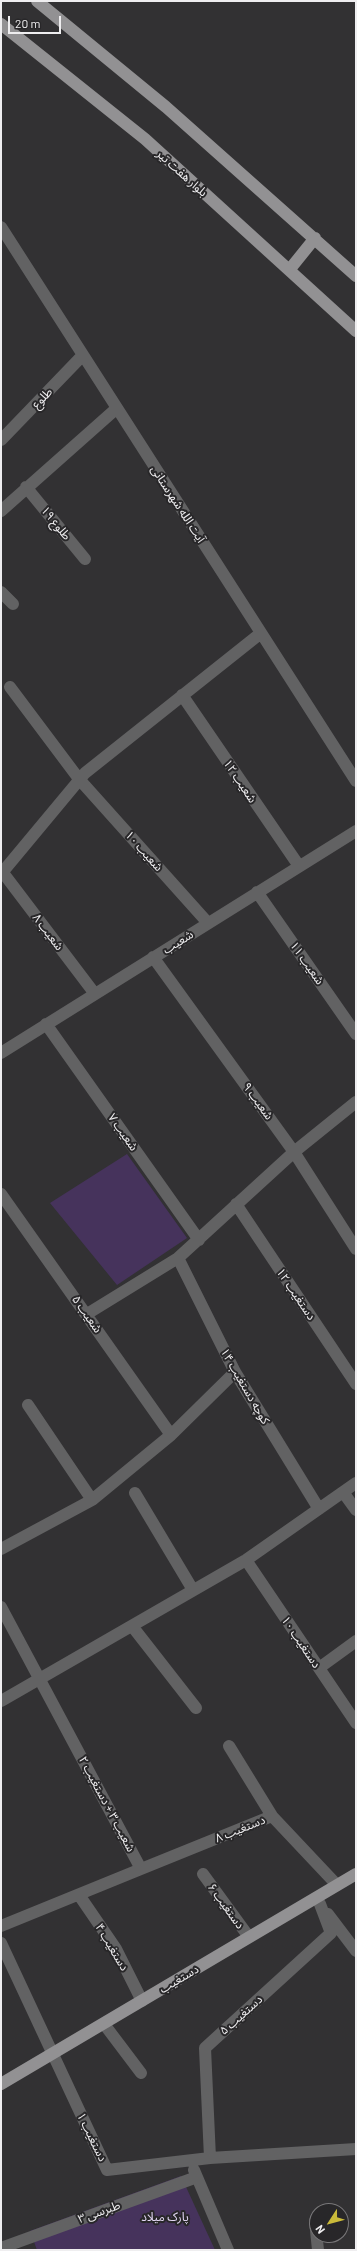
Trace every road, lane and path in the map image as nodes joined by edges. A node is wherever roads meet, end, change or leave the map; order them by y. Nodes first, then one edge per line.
1 (37, 1) edge
2 (1, 24) edge
3 (1, 228) edge
4 (315, 238) junction
5 (290, 269) junction
6 (356, 276) edge
7 (356, 331) edge
8 (83, 356) junction
9 (117, 408) junction
10 (1, 440) edge
11 (26, 487) junction
12 (1, 511) edge
13 (85, 559) dead end
14 (1, 592) edge
15 (13, 604) dead end
16 (261, 633) junction
17 (10, 687) dead end
18 (182, 695) junction
19 (79, 779) junction
20 (356, 781) edge
21 (356, 831) edge
22 (299, 866) junction
23 (2, 872) edge
24 (257, 892) junction
25 (208, 923) junction
26 (153, 957) junction
27 (95, 994) junction
28 (46, 1024) junction
29 (356, 1034) edge
30 (1, 1053) edge
31 (356, 1102) edge
32 (294, 1152) junction
33 (1, 1194) edge
34 (236, 1204) junction
35 (199, 1240) junction
36 (356, 1249) edge
37 (178, 1258) junction
38 (87, 1314) junction
39 (235, 1372) junction
40 (356, 1384) edge
41 (28, 1405) dead end
42 (171, 1435) junction
43 (356, 1483) edge
44 (343, 1492) junction
45 (135, 1493) dead end
46 (92, 1500) junction
47 (319, 1509) junction
48 (356, 1510) edge
49 (1, 1549) edge
50 (246, 1560) junction
51 (193, 1590) junction
52 (1, 1607) edge
53 (132, 1626) junction
54 (356, 1641) edge
55 (319, 1668) junction
56 (40, 1678) junction
57 (1, 1701) edge
58 (196, 1708) dead end
59 (356, 1723) edge
60 (229, 1746) dead end
61 (272, 1816) junction
62 (141, 1868) junction
63 (203, 1874) dead end
64 (356, 1874) edge
65 (337, 1885) junction
66 (79, 1895) junction
67 (318, 1901) junction
68 (1, 1926) edge
69 (249, 1938) junction
70 (1, 1944) edge
71 (356, 1951) edge
72 (142, 2001) junction
73 (104, 2024) junction
74 (52, 2054) junction
75 (140, 2073) dead end
76 (1, 2084) edge
77 (356, 2149) edge
78 (210, 2158) junction
79 (190, 2160) junction
80 (197, 2177) junction
81 (1, 2248) edge
82 (228, 2250) edge

1 - 4 main road
2 - 5 main road, بلوار هفت تیر
3 - 8 street, آیت الله شهرستانی
4 - 5 main road
4 - 6 main road
5 - 7 main road, بلوار هفت تیر
8 - 9 street, آیت الله شهرستانی
8 - 10 street, طلوع
9 - 11 street
9 - 16 street, آیت الله شهرستانی
11 - 12 street
11 - 13 street, طلوع ۱۹
14 - 15 street
16 - 18 street
16 - 20 street, آیت الله شهرستانی
17 - 19 street, شعیب ۱۰
18 - 19 street
18 - 22 street, شعیب ۱۲
19 - 23 street
19 - 25 street, شعیب ۱۰
21 - 22 street, شعیب
22 - 24 street, شعیب
23 - 27 street, شعیب ۸
24 - 25 street, شعیب
24 - 29 street, شعیب ۱۱
25 - 26 street, شعیب
26 - 27 street, شعیب
26 - 32 street, شعیب ۹
27 - 28 street, شعیب
28 - 30 street, شعیب
28 - 35 street, شعیب ۷
31 - 32 street
32 - 34 street
32 - 36 street, شعیب ۹
33 - 38 street, شعیب ۵
34 - 35 street
34 - 40 street, دستغیب ۱۲
35 - 37 street
37 - 38 street
37 - 39 street, کوچه دستغیب ۱۴
38 - 42 street, شعیب ۵
39 - 42 street
39 - 47 street, کوچه دستغیب ۱۴
41 - 46 street
42 - 46 street
43 - 44 street
44 - 47 street
44 - 48 street
45 - 51 street
46 - 49 street
47 - 50 street
50 - 51 street
50 - 55 street, دستغیب ۱۰
51 - 53 street
52 - 56 street, شعیب ۳ + دستغیب ۲
53 - 56 street
53 - 58 street
54 - 55 street
55 - 59 street, دستغیب ۱۰
56 - 57 street
56 - 62 street, شعیب ۳ + دستغیب ۲
60 - 61 street
61 - 62 street, دستغیب ۸
61 - 65 street, دستغیب ۸
62 - 66 street
63 - 69 street, دستغیب ۶
64 - 65 main road, دستغیب
65 - 67 main road, دستغیب
66 - 68 street
66 - 72 street, دستغیب ۴
67 - 69 main road, دستغیب
67 - 71 street
67 - 78 street, دستغیب ۵
69 - 72 main road, دستغیب
70 - 74 street
72 - 73 main road, دستغیب
73 - 74 main road, دستغیب
73 - 75 street
74 - 76 main road, دستغیب
74 - 79 street, دستغیب ۱
77 - 78 street, دستغیب ۱
78 - 79 street, دستغیب ۱
79 - 80 street
80 - 81 street, طبرسی ۳
80 - 82 street

